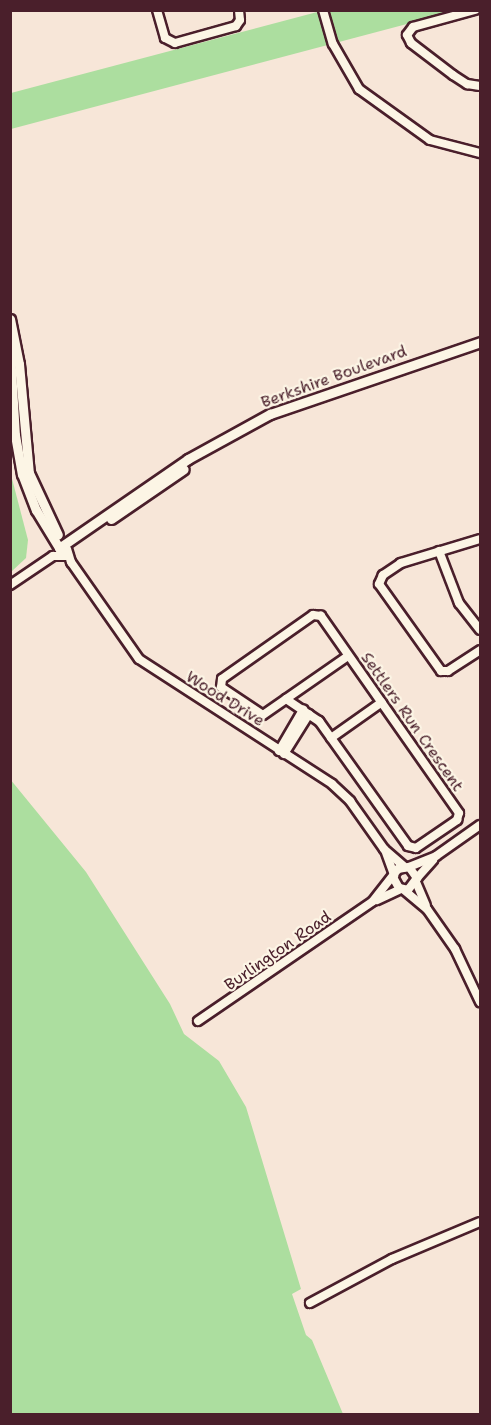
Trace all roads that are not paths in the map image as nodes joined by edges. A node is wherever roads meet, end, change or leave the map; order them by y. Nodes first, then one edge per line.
1 (157, 10) edge
2 (239, 10) edge
3 (323, 10) edge
4 (475, 10) edge
5 (480, 86) edge
6 (480, 153) edge
7 (11, 320) edge
8 (480, 342) edge
9 (10, 352) edge
10 (480, 539) edge
11 (63, 551) junction
12 (439, 551) junction
13 (10, 585) edge
14 (480, 630) edge
15 (480, 650) edge
16 (348, 656) junction
17 (286, 699) junction
18 (382, 702) junction
19 (306, 712) junction
20 (332, 738) junction
21 (282, 752) junction
22 (480, 825) edge
23 (384, 849) junction
24 (436, 856) junction
25 (407, 867) junction
26 (394, 877) junction
27 (417, 880) junction
28 (402, 890) junction
29 (373, 902) junction
30 (427, 909) junction
31 (480, 1002) edge
32 (198, 1021) dead end
33 (480, 1222) edge
34 (310, 1302) dead end

1 - 2 street
3 - 6 street
4 - 5 street
7 - 11 street, Wood Drive
8 - 11 street, Berkshire Boulevard
9 - 11 street, Wood Drive
10 - 12 street
11 - 13 street, Berkshire Boulevard
11 - 21 street, Wood Drive
12 - 14 street
12 - 15 street
16 - 17 street
16 - 17 street, Settlers Run Crescent
16 - 18 street, Settlers Run Crescent
17 - 19 street, Settlers Run Crescent
18 - 20 street
18 - 20 street, Settlers Run Crescent
19 - 20 street, Settlers Run Crescent
19 - 21 street
21 - 23 street, Wood Drive
22 - 24 street
23 - 25 street, Wood Drive
23 - 26 street, Wood Drive
24 - 25 street
24 - 27 street
25 - 26 street, Burlington Road
25 - 27 street, Wood Drive
26 - 28 street, Wood Drive
26 - 29 street, Burlington Road
27 - 28 street, Burlington Road
27 - 30 street
28 - 29 street, Burlington Road
28 - 30 street
29 - 32 street, Burlington Road
30 - 31 street
33 - 34 street

